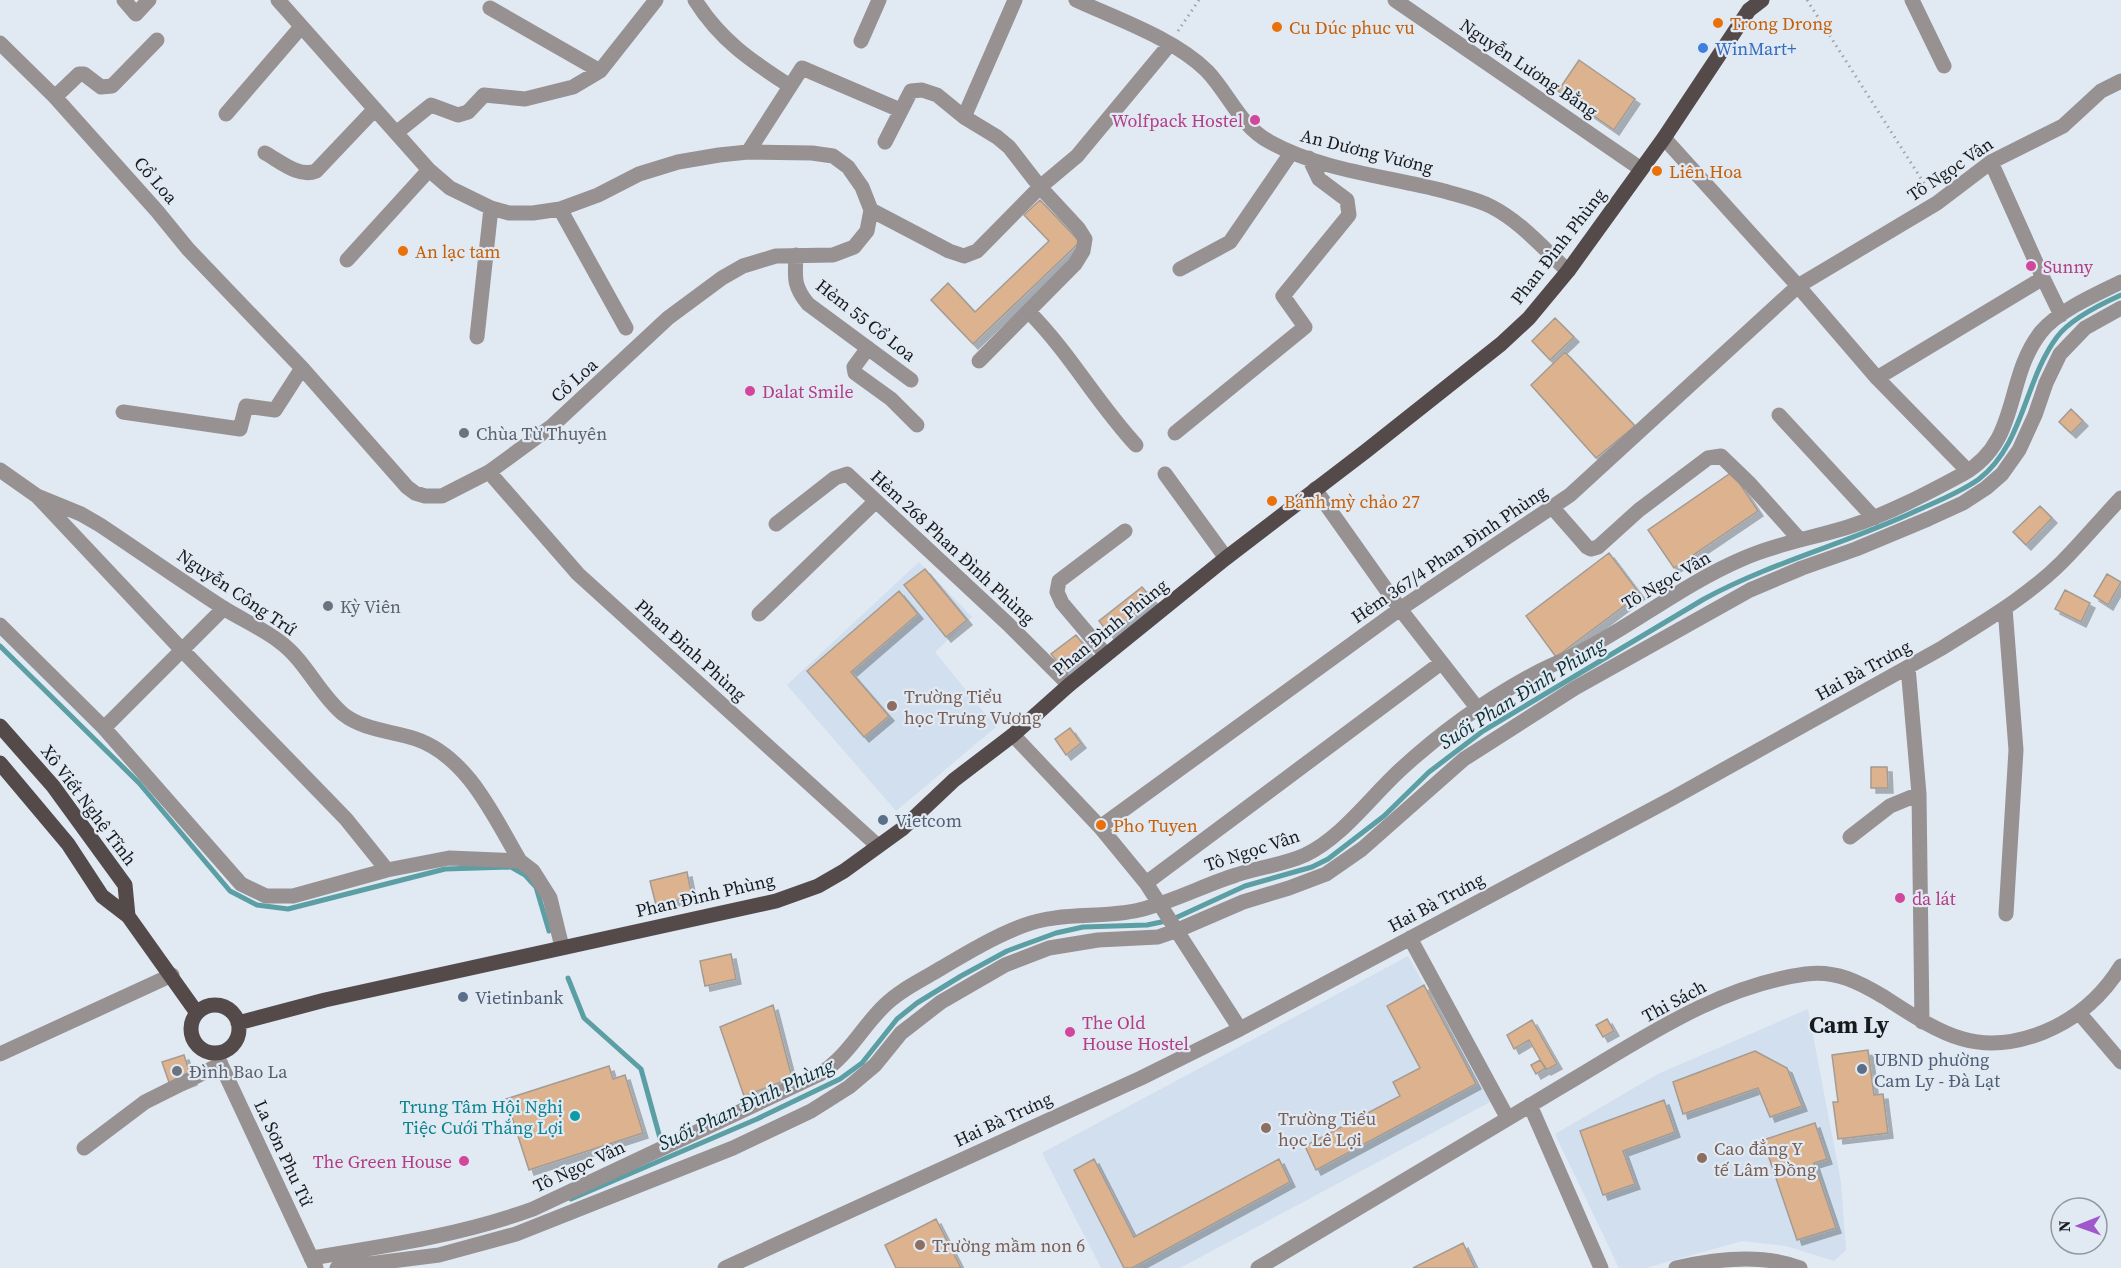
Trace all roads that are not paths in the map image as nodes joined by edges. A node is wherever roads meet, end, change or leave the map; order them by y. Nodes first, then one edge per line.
1 (124, 0) edge
2 (149, 0) edge
3 (278, 0) edge
4 (656, 0) edge
5 (695, 0) edge
6 (879, 0) edge
7 (1015, 0) edge
8 (1076, 0) edge
9 (1395, 0) edge
10 (1762, 0) edge
11 (1912, 0) edge
12 (1751, 5) edge
13 (490, 8) dead end
14 (302, 27) junction
15 (157, 40) dead end
16 (861, 41) dead end
17 (0, 43) edge
18 (1170, 44) junction
19 (1944, 66) dead end
20 (600, 70) junction
21 (2121, 81) edge
22 (790, 86) junction
23 (55, 97) junction
24 (374, 110) junction
25 (900, 110) junction
26 (226, 114) dead end
27 (964, 117) junction
28 (396, 133) junction
29 (1664, 138) junction
30 (885, 142) dead end
31 (748, 152) junction
32 (266, 153) dead end
33 (1291, 153) junction
34 (1309, 158) junction
35 (1991, 162) junction
36 (1641, 169) junction
37 (429, 170) junction
38 (1040, 187) junction
39 (491, 208) junction
40 (560, 209) junction
41 (871, 210) junction
42 (796, 255) junction
43 (346, 260) dead end
44 (1180, 269) dead end
45 (1568, 271) junction
46 (2043, 278) junction
47 (2121, 282) edge
48 (1798, 286) junction
49 (2121, 308) edge
50 (1029, 312) junction
51 (2061, 315) junction
52 (626, 328) dead end
53 (477, 337) dead end
54 (868, 348) junction
55 (979, 361) dead end
56 (302, 368) junction
57 (1877, 378) junction
58 (911, 380) dead end
59 (123, 412) dead end
60 (1779, 415) dead end
61 (918, 425) dead end
62 (1175, 433) dead end
63 (1136, 445) dead end
64 (0, 470) edge
65 (1968, 471) junction
66 (489, 472) junction
67 (1164, 474) dead end
68 (1315, 489) junction
69 (37, 496) junction
70 (2121, 498) edge
71 (876, 501) junction
72 (1552, 507) junction
73 (1874, 518) junction
74 (776, 524) dead end
75 (1125, 531) dead end
76 (1800, 540) junction
77 (1226, 558) junction
78 (224, 608) junction
79 (2005, 608) junction
80 (1400, 609) junction
81 (759, 614) dead end
82 (0, 625) edge
83 (182, 650) junction
84 (1106, 655) junction
85 (1441, 663) junction
86 (1908, 667) junction
87 (1069, 685) junction
88 (1478, 709) junction
89 (0, 726) edge
90 (104, 728) junction
91 (1013, 735) junction
92 (0, 763) edge
93 (1919, 794) junction
94 (1100, 826) junction
95 (1850, 837) dead end
96 (878, 846) junction
97 (520, 861) junction
98 (387, 870) junction
99 (1146, 882) junction
100 (1161, 905) junction
101 (2006, 914) dead end
102 (129, 916) junction
103 (1178, 930) junction
104 (1410, 938) junction
105 (562, 947) junction
106 (2121, 966) edge
107 (172, 975) junction
108 (197, 1013) junction
109 (2080, 1014) junction
110 (1922, 1022) junction
111 (238, 1023) junction
112 (1240, 1029) junction
113 (0, 1054) edge
114 (219, 1059) junction
115 (2121, 1062) edge
116 (1530, 1105) junction
117 (1507, 1117) junction
118 (84, 1148) dead end
119 (314, 1263) edge
120 (337, 1268) edge
121 (725, 1268) edge
122 (1258, 1268) edge
123 (1601, 1268) edge
124 (1677, 1268) edge
125 (1800, 1268) edge

1 - 2 street
3 - 14 street
4 - 20 street
5 - 22 street
6 - 16 street
7 - 27 street
8 - 18 street, An Dương Vương
9 - 36 street, Nguyễn Lương Bằng
10 - 12 main road, Phan Đình Phùng
11 - 19 street
12 - 29 main road, Phan Đình Phùng
13 - 20 street
14 - 24 street
14 - 26 street
15 - 23 street
17 - 23 street, Cổ Loa
18 - 33 street, An Dương Vương
18 - 38 street
20 - 28 street
21 - 35 street, Tô Ngọc Vân
22 - 25 street
22 - 31 street
23 - 56 street, Cổ Loa
24 - 28 street
24 - 32 street
25 - 27 street
25 - 30 street
27 - 38 street
28 - 37 street
29 - 36 main road, Phan Đình Phùng
29 - 48 street
31 - 40 street
31 - 41 street
33 - 34 street, An Dương Vương
33 - 44 street
34 - 45 street, An Dương Vương
34 - 62 street
35 - 46 street
35 - 48 street, Tô Ngọc Vân
36 - 45 main road, Phan Đình Phùng
37 - 39 street
37 - 43 street
38 - 41 street
38 - 50 street
39 - 40 street
39 - 53 street
40 - 52 street
41 - 42 street, Cổ Loa
42 - 54 street, Hẻm 55 Cổ Loa
42 - 66 street, Cổ Loa
45 - 68 main road, Phan Đình Phùng
46 - 51 street
46 - 57 street
47 - 51 street, Tô Ngọc Vân
48 - 57 street
48 - 72 street, Hẻm 367/4 Phan Đình Phùng
49 - 103 street, Tô Ngọc Vân
50 - 55 street
50 - 63 street
51 - 65 street, Tô Ngọc Vân
54 - 58 street, Hẻm 55 Cổ Loa
54 - 61 street
56 - 59 street
56 - 66 street, Cổ Loa
57 - 65 street
60 - 73 street
64 - 69 street, Nguyễn Công Trứ
65 - 73 street, Tô Ngọc Vân
66 - 96 street, Phan Đinh Phùng
67 - 77 street
68 - 77 main road, Phan Đình Phùng
68 - 80 street
69 - 78 street, Nguyễn Công Trứ
69 - 83 street, Nguyễn Công Trứ
70 - 79 street, Hai Bà Trưng
71 - 74 street, Hẻm 268 Phan Đình Phùng
71 - 81 street
71 - 87 street, Hẻm 268 Phan Đình Phùng
72 - 76 street
72 - 80 street, Hẻm 367/4 Phan Đình Phùng
73 - 76 street, Tô Ngọc Vân
75 - 84 street
76 - 88 street, Tô Ngọc Vân
77 - 84 main road, Phan Đình Phùng
78 - 83 street
78 - 97 street, Nguyễn Công Trứ
79 - 86 street, Hai Bà Trưng
79 - 101 street
80 - 85 street
80 - 94 street, Hẻm 367/4 Phan Đình Phùng
82 - 90 street
83 - 90 street
83 - 98 street, Nguyễn Công Trứ
84 - 87 main road, Phan Đình Phùng
85 - 88 street
85 - 99 street
86 - 93 street
86 - 104 street, Hai Bà Trưng
87 - 91 main road, Phan Đình Phùng
88 - 100 street, Tô Ngọc Vân
89 - 102 main road, Xô Viết Nghệ Tĩnh
90 - 98 street
91 - 94 street
91 - 96 main road, Phan Đình Phùng
92 - 102 main road, Xô Viết Nghệ Tĩnh
93 - 95 street
93 - 110 street
94 - 99 street
96 - 105 main road, Phan Đình Phùng
97 - 98 street
97 - 105 street, Nguyễn Công Trứ
99 - 100 street
100 - 103 street
100 - 119 street, Tô Ngọc Vân
102 - 107 main road, Xô Viết Nghệ Tĩnh
103 - 112 street
103 - 120 street, Tô Ngọc Vân
104 - 112 street, Hai Bà Trưng
104 - 117 street
105 - 111 main road, Phan Đình Phùng
106 - 109 street, Thi Sách
107 - 108 main road, Xô Viết Nghệ Tĩnh
107 - 113 street
108 - 111 main road
108 - 114 main road
109 - 110 street, Thi Sách
109 - 115 street
110 - 116 street, Thi Sách
111 - 114 main road
112 - 121 street, Hai Bà Trưng
114 - 118 street
114 - 119 street, La Sơn Phu Tử
116 - 117 street, Thi Sách
116 - 123 street
117 - 122 street, Thi Sách
124 - 125 street

